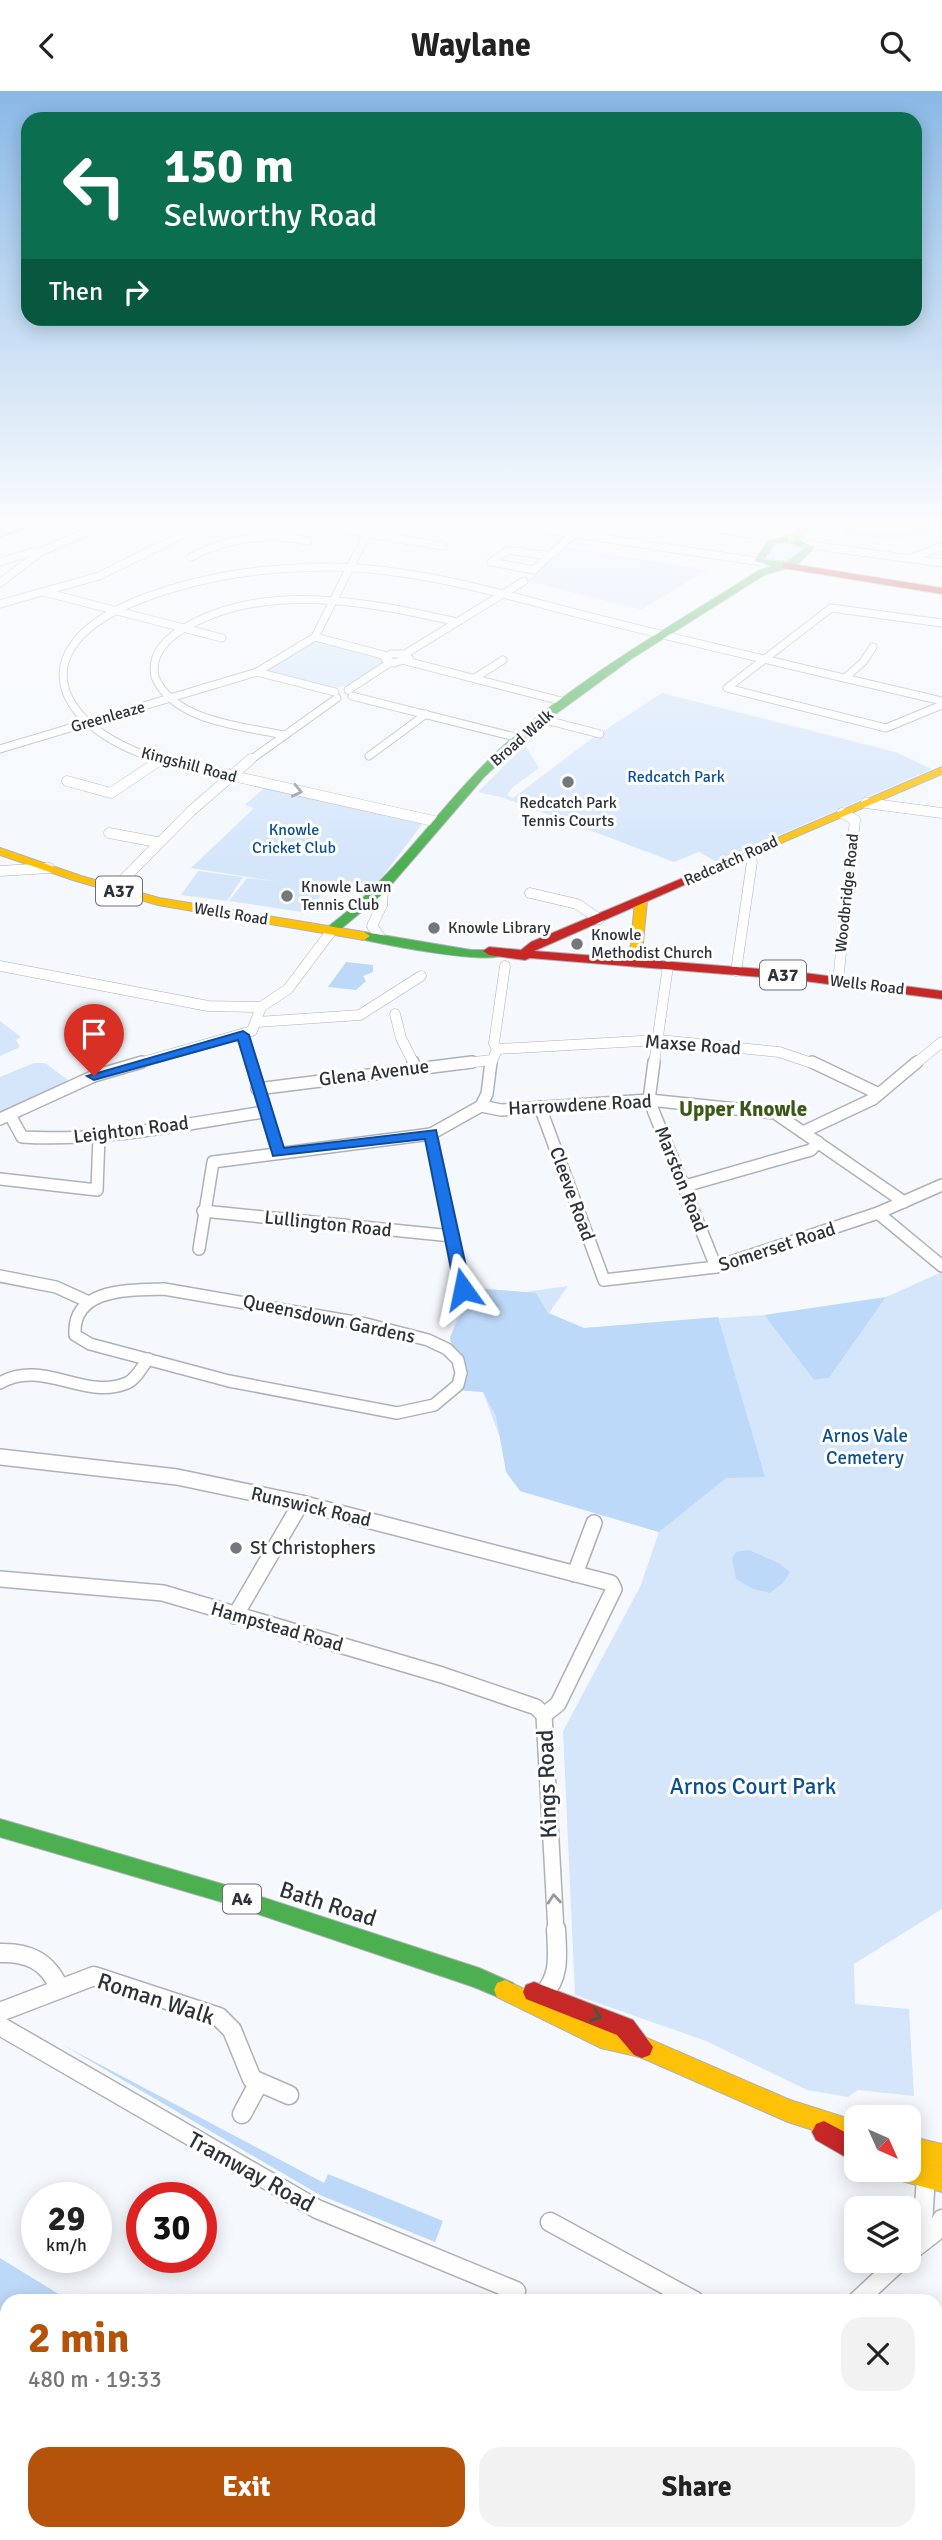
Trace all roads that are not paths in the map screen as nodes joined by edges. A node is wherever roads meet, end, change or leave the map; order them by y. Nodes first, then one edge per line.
1 (85, 634) edge
2 (176, 634) edge
3 (208, 634) edge
4 (316, 634) edge
5 (439, 634) edge
6 (795, 634) edge
7 (667, 635) joint
8 (315, 637) junction
9 (222, 638) dead end
10 (873, 647) dead end
11 (405, 658) junction
12 (389, 659) junction
13 (762, 659) junction
14 (503, 660) dead end
15 (257, 673) junction
16 (475, 678) junction
17 (845, 678) junction
18 (350, 693) junction
19 (336, 695) junction
20 (170, 699) junction
21 (565, 702) junction
22 (942, 703) edge
23 (426, 714) junction
24 (542, 719) junction
25 (86, 723) junction
26 (600, 734) dead end
27 (283, 735) junction
28 (519, 738) junction
29 (0, 749) edge
30 (369, 757) dead end
31 (160, 760) junction
32 (942, 770) edge
33 (230, 776) junction
34 (66, 781) dead end
35 (866, 803) junction
36 (842, 813) junction
37 (942, 813) edge
38 (438, 822) junction
39 (109, 833) dead end
40 (157, 842) junction
41 (0, 851) edge
42 (747, 855) junction
43 (49, 868) junction
44 (0, 871) edge
45 (113, 890) junction
46 (383, 891) junction
47 (530, 893) dead end
48 (636, 907) junction
49 (599, 919) junction
50 (333, 929) junction
51 (380, 937) junction
52 (525, 956) junction
53 (502, 960) junction
54 (635, 963) junction
55 (0, 965) edge
56 (668, 966) junction
57 (736, 971) junction
58 (421, 976) dead end
59 (838, 981) junction
60 (942, 995) edge
61 (261, 1007) junction
62 (395, 1014) dead end
63 (257, 1022) junction
64 (243, 1035) junction
65 (659, 1040) junction
66 (942, 1042) edge
67 (494, 1054) junction
68 (415, 1067) junction
69 (257, 1089) junction
70 (880, 1094) junction
71 (649, 1100) junction
72 (481, 1105) junction
73 (540, 1107) junction
74 (264, 1112) junction
75 (5, 1117) edge
76 (803, 1132) junction
77 (431, 1133) junction
78 (99, 1136) junction
79 (818, 1142) junction
80 (278, 1153) junction
81 (0, 1179) edge
82 (942, 1185) edge
83 (685, 1186) junction
84 (904, 1202) junction
85 (203, 1212) junction
86 (878, 1213) junction
87 (452, 1236) junction
88 (199, 1249) dead end
89 (942, 1266) edge
90 (716, 1267) junction
91 (0, 1276) edge
92 (604, 1280) joint
93 (463, 1289) dead end
94 (89, 1302) junction
95 (148, 1359) junction
96 (0, 1383) edge
97 (0, 1457) edge
98 (301, 1503) junction
99 (594, 1523) dead end
100 (575, 1574) junction
101 (0, 1580) edge
102 (614, 1589) joint
103 (235, 1616) junction
104 (544, 1715) junction
105 (0, 1828) edge
106 (0, 1953) edge
107 (59, 1987) junction
108 (518, 1994) junction
109 (543, 1995) junction
110 (0, 2012) edge
111 (0, 2026) edge
112 (642, 2047) junction
113 (258, 2084) junction
114 (289, 2095) dead end
115 (788, 2111) junction
116 (242, 2114) dead end
117 (844, 2129) edge
118 (844, 2144) edge
119 (935, 2155) edge
120 (937, 2175) edge
121 (942, 2219) edge
122 (550, 2222) dead end
123 (921, 2227) edge
124 (921, 2243) edge
125 (887, 2273) edge
126 (516, 2291) dead end
127 (682, 2294) edge
128 (865, 2294) edge

1 - 25 street, Kingshill Road
2 - 20 street
3 - 9 street
4 - 8 street
5 - 11 street
6 - 13 street
7 - 13 street
7 - 21 main road, Broad Walk
8 - 12 street
8 - 15 street, Greenleaze
10 - 17 street
11 - 12 street
11 - 16 street
12 - 18 street
13 - 17 street
13 - 22 street
14 - 16 street
15 - 19 street
15 - 20 street, Greenleaze
16 - 21 street
17 - 22 street
18 - 19 street
18 - 23 street
19 - 27 street
20 - 25 street, Greenleaze
20 - 27 street
21 - 24 main road, Broad Walk
23 - 28 street
23 - 30 street
24 - 26 street
24 - 28 main road, Broad Walk
25 - 29 street, Greenleaze
25 - 31 street, Kingshill Road
27 - 33 street
28 - 38 main road, Broad Walk
31 - 33 street, Kingshill Road
31 - 34 street
32 - 35 main road, Redcatch Road
33 -> 38 street, Kingshill Road
33 - 40 street
35 - 36 main road, Redcatch Road
35 - 37 street
36 - 42 main road, Redcatch Road
36 - 59 street, Woodbridge Road
38 - 46 main road, Broad Walk
39 - 40 street
40 - 45 street
41 - 43 main road, Wells Road / A37
42 - 48 main road, Redcatch Road
42 - 57 street
43 - 44 street
43 - 45 main road, Wells Road / A37
45 - 50 main road, Wells Road / A37
46 - 50 main road, Broad Walk
46 - 51 street, Broad Walk
47 - 49 street
48 - 49 main road, Redcatch Road
48 - 54 main road
49 - 52 main road, Redcatch Road
50 - 51 main road, Wells Road / A37
50 - 61 street
51 - 53 main road, Wells Road / A37
52 - 53 main road, Wells Road / A37
52 - 54 main road, Wells Road / A37
53 - 67 street
54 - 56 main road, Wells Road / A37
55 - 61 street
56 - 57 main road, Wells Road / A37
56 - 65 street
57 - 59 main road, Wells Road / A37
58 - 63 street
59 - 60 main road, Wells Road / A37
61 - 63 street
62 - 68 street
63 - 64 street
64 - 69 street
64 - 75 street
65 - 67 street, Maxse Road
65 - 70 street, Maxse Road
65 - 71 street
66 - 70 street
67 - 68 street, Glena Avenue
67 - 72 street
68 - 69 street, Glena Avenue
69 - 74 street
70 - 76 street
71 - 73 street, Harrowdene Road
71 - 76 street, Harrowdene Road
71 - 83 street, Marston Road
72 - 73 street, Harrowdene Road
72 - 77 street
73 - 92 street, Cleeve Road
74 - 78 street, Leighton Road
74 - 80 street
75 - 78 street, Leighton Road
76 - 79 street, Harrowdene Road
77 - 80 street
77 - 87 street
78 - 81 street
79 - 83 street
79 - 84 street, Harrowdene Road
80 - 85 street
82 - 84 street, Somerset Road
83 - 90 street, Marston Road
84 - 86 street, Somerset Road
85 - 87 street, Lullington Road
85 - 88 street
86 - 89 street
86 - 90 street, Somerset Road
87 - 93 street
90 - 92 street, Somerset Road
91 - 94 street
94 - 95 street, Queensdown Gardens
94 - 95 street, Queensdown Gardens
95 - 96 street
97 - 98 street, Runswick Road
98 - 100 street, Runswick Road
98 - 103 street
99 - 100 street
100 - 102 street, Runswick Road
101 - 103 street, Hampstead Road
102 - 104 street, Kings Road
103 - 104 street, Hampstead Road
109 -> 104 street, Kings Road
105 - 108 main road, Bath Road / A4
106 - 107 street
107 - 110 street, Roman Walk
107 - 113 street, Roman Walk
108 - 109 main road, Bath Road / A4
108 - 112 main road, Bath Road / A4
109 -> 112 main road, Bath Road / A4
111 - 126 street, Tramway Road
112 - 115 main road, Bath Road / A4
113 - 114 street
113 - 116 street
115 - 117 main road, Bath Road / A4
115 - 118 main road, Bath Road / A4
119 - 120 street
120 - 123 street
121 - 124 street
122 - 127 street
125 - 128 street

